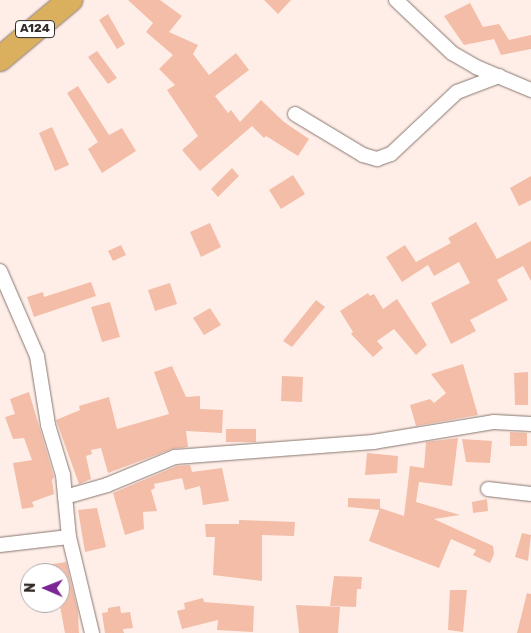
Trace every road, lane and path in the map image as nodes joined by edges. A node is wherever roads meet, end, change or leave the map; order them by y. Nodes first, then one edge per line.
1 (70, 0) edge
2 (396, 0) edge
3 (0, 59) edge
4 (499, 76) junction
5 (531, 90) edge
6 (295, 114) dead end
7 (0, 271) edge
8 (531, 424) edge
9 (488, 489) dead end
10 (531, 494) edge
11 (65, 498) junction
12 (69, 537) junction
13 (0, 545) edge
14 (92, 633) edge

1 - 3 highway, A124
2 - 4 street
4 - 5 street
4 - 6 street
7 - 11 street
8 - 11 street
9 - 10 street
11 - 12 street
12 - 13 street
12 - 14 street

